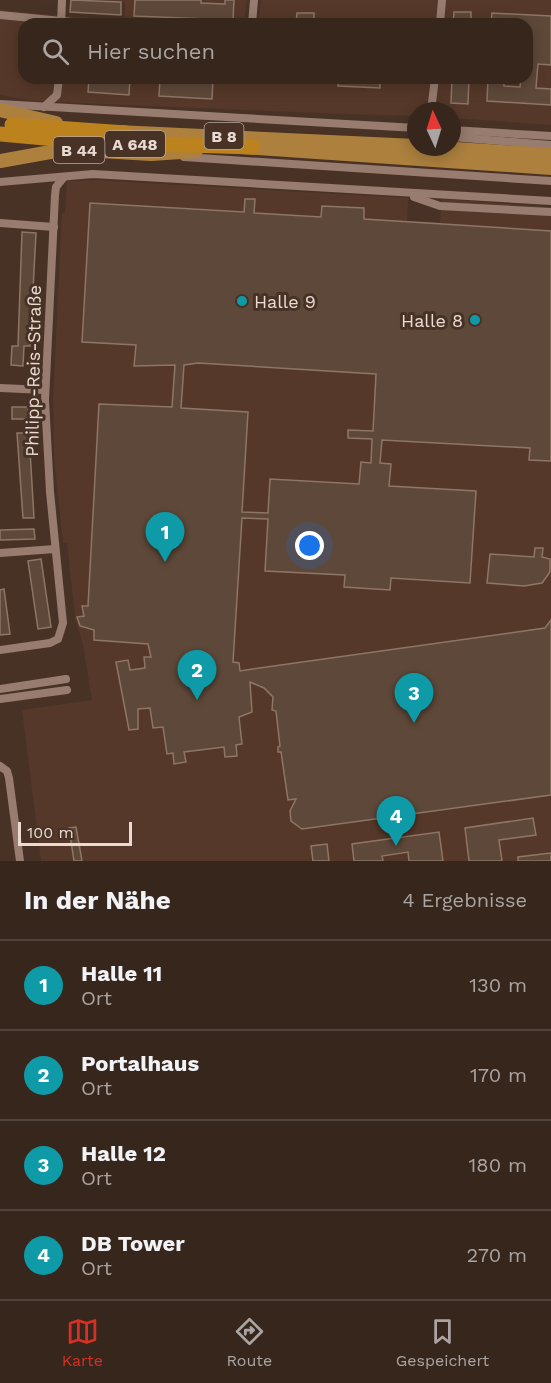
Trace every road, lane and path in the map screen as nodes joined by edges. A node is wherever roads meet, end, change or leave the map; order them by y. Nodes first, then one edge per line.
1 (62, 0) edge
2 (254, 0) edge
3 (442, 0) edge
4 (0, 15) edge
5 (23, 18) edge
6 (61, 18) edge
7 (252, 18) edge
8 (440, 18) edge
9 (58, 84) edge
10 (434, 84) edge
11 (432, 102) edge
12 (0, 104) edge
13 (44, 107) junction
14 (0, 110) edge
15 (0, 124) edge
16 (341, 124) junction
17 (407, 128) edge
18 (461, 131) edge
19 (407, 132) edge
20 (126, 133) junction
21 (0, 134) edge
22 (551, 136) edge
23 (461, 140) edge
24 (322, 141) junction
25 (407, 141) edge
26 (551, 145) edge
27 (407, 146) edge
28 (253, 147) junction
29 (461, 149) edge
30 (151, 154) junction
31 (551, 154) edge
32 (0, 161) edge
33 (551, 168) edge
34 (64, 177) junction
35 (551, 181) edge
36 (0, 182) edge
37 (405, 194) junction
38 (551, 201) edge
39 (551, 212) edge
40 (0, 223) edge
41 (54, 227) junction
42 (0, 388) edge
43 (45, 390) junction
44 (56, 549) junction
45 (0, 553) edge
46 (0, 650) edge
47 (66, 679) dead end
48 (0, 689) edge
49 (67, 690) dead end
50 (0, 699) edge
51 (0, 766) edge
52 (20, 861) edge

1 - 6 street
2 - 7 street
3 - 8 street
4 - 5 street
9 - 13 street
10 - 11 street
12 - 13 street
13 - 16 street
14 - 20 main road, B 44
15 - 20 highway, A 648
16 - 17 street
16 - 19 street
18 - 22 street
20 - 24 main road, B 8
21 - 28 highway, A 648
23 - 26 street
24 - 25 street
24 - 27 main road, B 8
28 - 30 main road, B 44
28 - 33 main road, B 8
29 - 31 main road
30 - 32 main road, B 44
30 - 35 street
34 - 36 street
34 - 37 street
34 - 41 street, Philipp-Reis-Straße
37 - 38 street
37 - 39 street
40 - 41 street
41 - 43 street, Philipp-Reis-Straße
42 - 43 street
43 - 44 street, Philipp-Reis-Straße
44 - 45 street
44 - 46 street, Philipp-Reis-Straße
47 - 48 street
49 - 50 street
51 - 52 street

